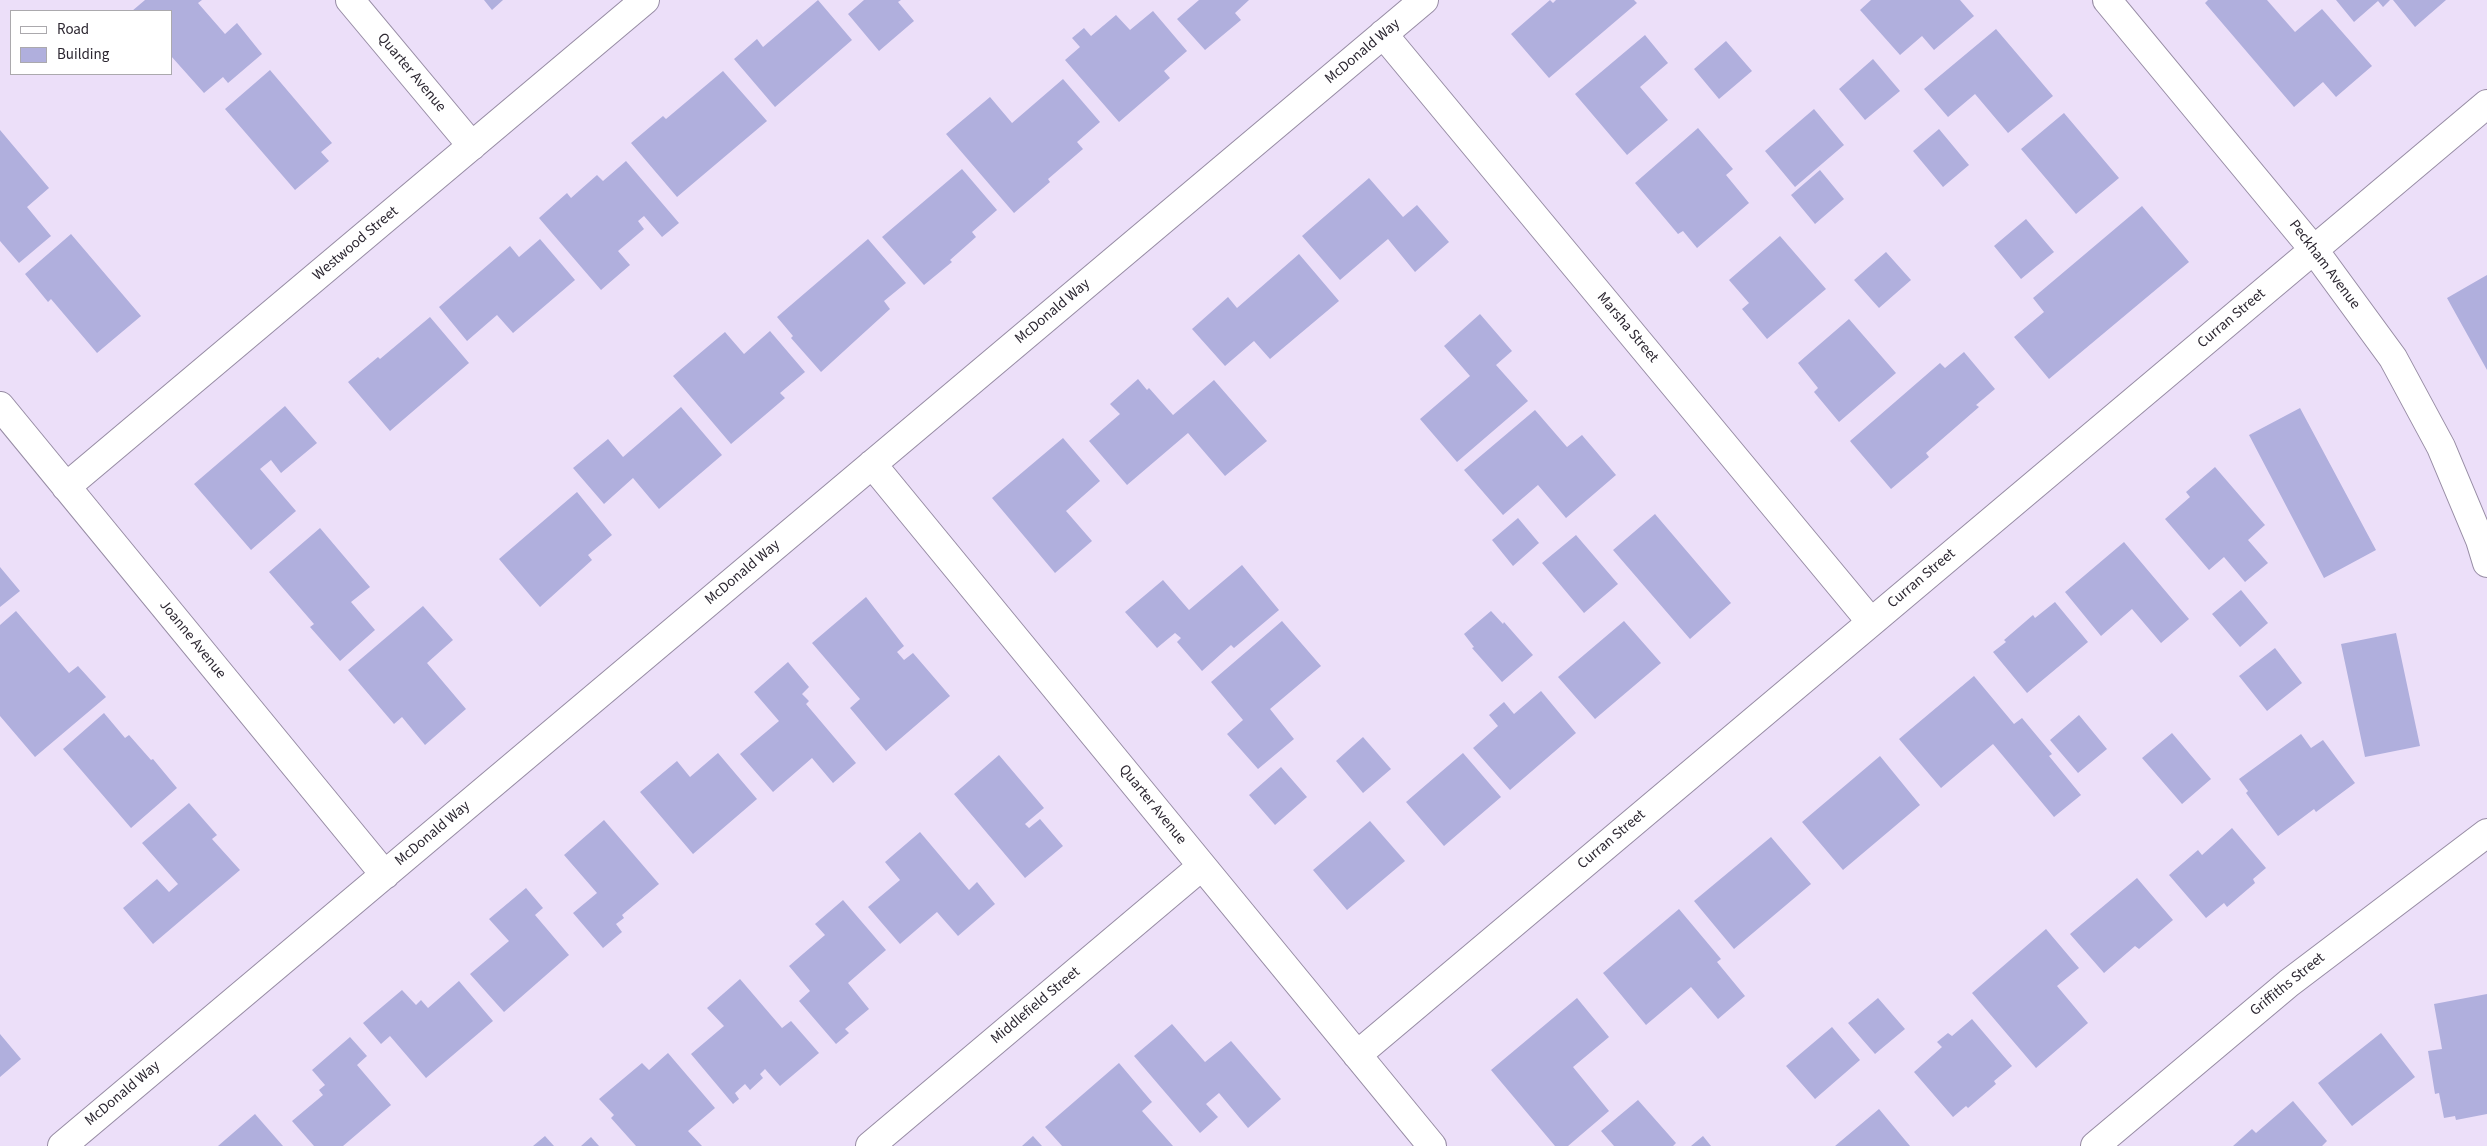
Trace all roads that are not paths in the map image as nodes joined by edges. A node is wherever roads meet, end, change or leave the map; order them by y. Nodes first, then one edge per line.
1 (350, 0) edge
2 (645, 0) edge
3 (1424, 0) edge
4 (2107, 0) edge
5 (1383, 34) junction
6 (2487, 104) edge
7 (472, 146) junction
8 (2314, 250) junction
9 (0, 406) edge
10 (872, 464) junction
11 (66, 487) junction
12 (2487, 563) edge
13 (1871, 622) junction
14 (2487, 833) edge
15 (1202, 866) junction
16 (384, 875) junction
17 (1357, 1055) junction
18 (62, 1146) edge
19 (870, 1146) edge
20 (1432, 1146) edge
21 (2095, 1146) edge

1 - 7 street, Quarter Avenue
2 - 7 street, Westwood Street
3 - 5 street, McDonald Way
4 - 8 street, Peckham Avenue
5 - 10 street, McDonald Way
5 - 13 street, Marsha Street
6 - 8 street, Curran Street
7 - 11 street, Westwood Street
8 - 12 street, Peckham Avenue
8 - 13 street, Curran Street
9 - 11 street, Joanne Avenue
10 - 15 street, Quarter Avenue
10 - 16 street, McDonald Way
11 - 16 street, Joanne Avenue
13 - 17 street, Curran Street
14 - 21 street, Griffiths Street
15 - 17 street, Quarter Avenue
15 - 19 street, Middlefield Street
16 - 18 street, McDonald Way
17 - 20 street, Quarter Avenue

